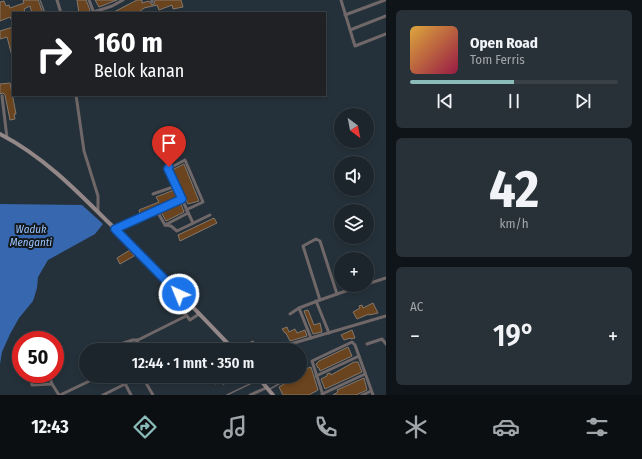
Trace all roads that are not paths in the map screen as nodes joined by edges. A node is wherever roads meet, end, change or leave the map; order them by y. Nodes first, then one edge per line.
1 (40, 0) edge
2 (57, 0) edge
3 (89, 0) edge
4 (123, 0) edge
5 (340, 0) edge
6 (385, 0) edge
7 (44, 12) edge
8 (61, 12) edge
9 (93, 12) edge
10 (96, 12) edge
11 (345, 15) junction
12 (386, 16) edge
13 (350, 30) junction
14 (386, 34) edge
15 (2, 96) dead end
16 (76, 96) edge
17 (0, 134) edge
18 (7, 138) junction
19 (176, 186) junction
20 (153, 194) dead end
21 (182, 199) junction
22 (157, 211) junction
23 (187, 211) junction
24 (98, 212) junction
25 (210, 215) dead end
26 (193, 222) junction
27 (165, 225) junction
28 (115, 229) junction
29 (386, 278) edge
30 (374, 282) edge
31 (343, 292) edge
32 (337, 294) junction
33 (187, 301) junction
34 (318, 301) junction
35 (300, 308) junction
36 (199, 314) junction
37 (290, 314) dead end
38 (186, 316) junction
39 (386, 316) edge
40 (329, 333) junction
41 (311, 338) junction
42 (138, 340) junction
43 (123, 343) edge
44 (136, 343) edge
45 (227, 343) edge
46 (294, 343) edge
47 (367, 344) dead end
48 (386, 344) edge
49 (359, 356) junction
50 (365, 374) junction
51 (316, 376) junction
52 (32, 383) edge
53 (85, 383) edge
54 (146, 383) edge
55 (247, 383) edge
56 (262, 383) edge
57 (279, 383) edge
58 (52, 384) joint
59 (126, 384) joint
60 (267, 389) junction
61 (371, 391) junction
62 (322, 394) edge
63 (59, 395) edge
64 (103, 395) edge
65 (131, 395) edge
66 (153, 395) edge
67 (228, 395) edge
68 (250, 395) edge
69 (273, 395) edge
70 (362, 395) edge
71 (373, 395) edge

1 - 7 lane
2 - 8 street
3 - 9 street
4 - 10 street
5 - 11 street
6 - 11 street
11 - 13 street
12 - 13 street
13 - 14 street
15 - 18 street
16 - 24 street
17 - 18 main road
18 - 24 main road
19 - 20 street
19 - 21 street
19 - 23 street
21 - 22 street
21 - 23 street
22 - 27 street
22 - 28 street
23 - 26 street
23 - 27 street
24 - 28 main road
25 - 26 street
26 - 27 street
28 - 33 main road
29 - 30 street
31 - 32 street
32 - 34 street
32 - 34 street
33 - 36 main road
33 - 38 street
34 - 35 street
34 - 40 street
35 - 37 street
35 - 41 street
36 - 38 street
36 - 45 main road
38 - 42 street
39 - 40 street
40 - 41 street
41 - 46 street
42 - 43 street
42 - 44 street
47 - 48 street
49 - 50 street
49 - 51 street
49 - 51 street
50 - 61 street
50 - 62 street
51 - 62 street
52 - 58 street
53 - 63 street
54 - 66 street
55 - 67 lane
56 - 60 main road
57 - 60 lane
58 - 63 street
59 - 64 street
59 - 65 street
60 - 68 street
60 - 69 main road
61 - 70 street
61 - 71 street

